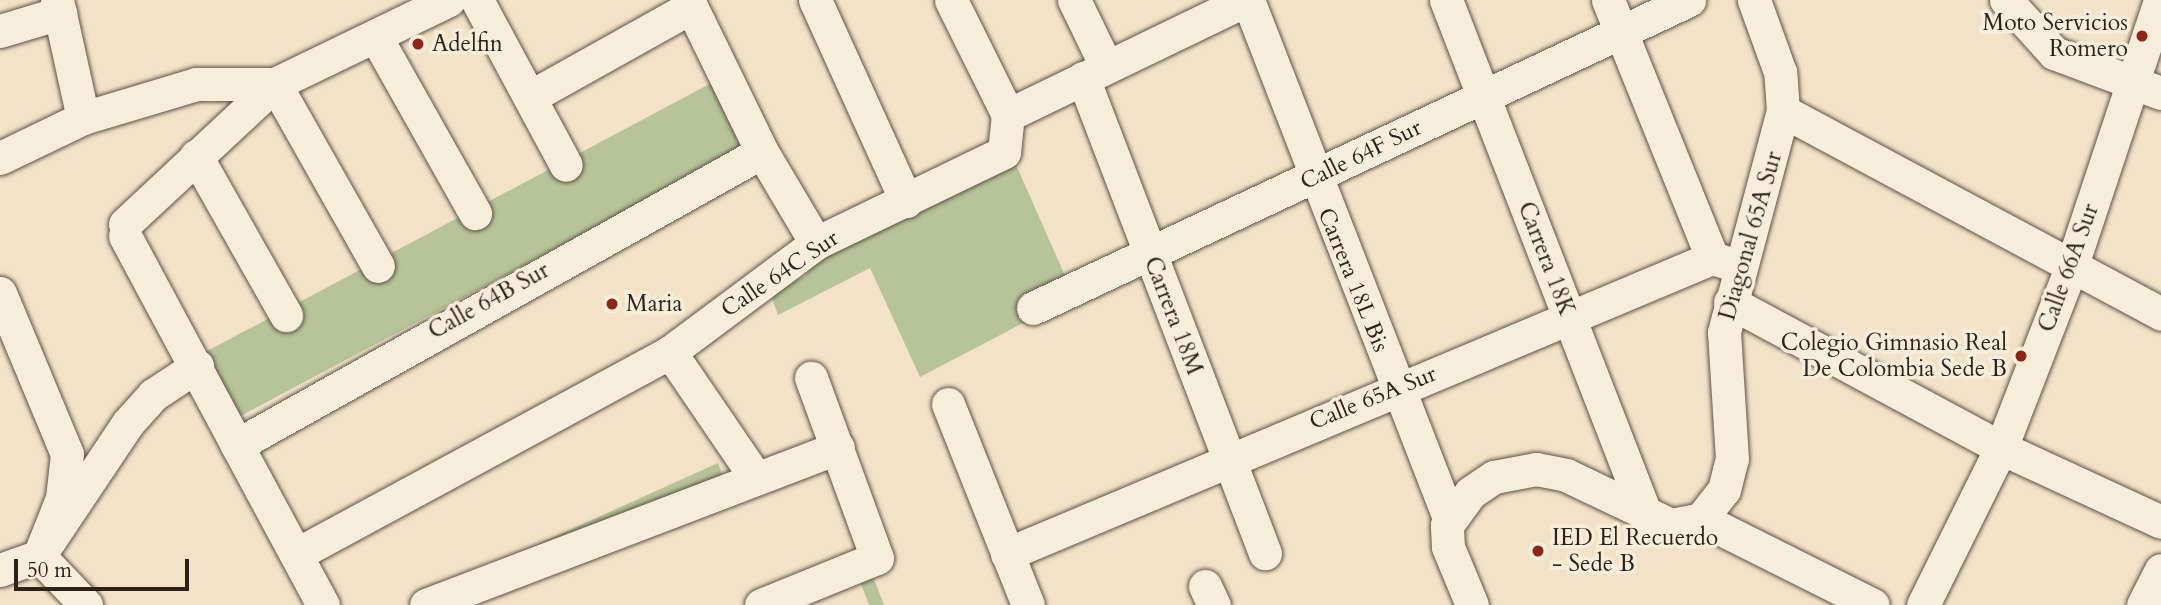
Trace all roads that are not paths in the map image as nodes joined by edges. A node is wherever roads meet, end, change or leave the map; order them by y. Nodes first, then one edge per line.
1 (449, 0) edge
2 (477, 0) edge
3 (815, 0) edge
4 (951, 0) edge
5 (1074, 0) edge
6 (1247, 0) edge
7 (1446, 0) edge
8 (1608, 0) edge
9 (1689, 0) edge
10 (1754, 0) edge
11 (2006, 0) edge
12 (2160, 0) edge
13 (690, 4) edge
14 (58, 7) edge
15 (412, 8) edge
16 (1198, 9) edge
17 (0, 31) edge
18 (1621, 32) junction
19 (377, 39) junction
20 (1094, 72) junction
21 (275, 85) junction
22 (2148, 89) edge
23 (1483, 96) junction
24 (530, 97) junction
25 (1783, 111) junction
26 (1007, 115) junction
27 (83, 118) junction
28 (762, 152) junction
29 (196, 156) junction
30 (0, 158) edge
31 (566, 165) dead end
32 (1312, 178) junction
33 (906, 201) junction
34 (475, 213) dead end
35 (816, 243) junction
36 (1150, 256) junction
37 (1726, 262) junction
38 (2072, 265) junction
39 (378, 266) dead end
40 (0, 293) edge
41 (1730, 302) junction
42 (1033, 308) dead end
43 (2161, 314) edge
44 (286, 315) dead end
45 (1567, 316) junction
46 (670, 352) junction
47 (197, 366) junction
48 (811, 378) dead end
49 (1396, 390) junction
50 (948, 404) dead end
51 (838, 448) junction
52 (2001, 448) junction
53 (242, 455) junction
54 (1227, 458) junction
55 (756, 478) junction
56 (1449, 518) junction
57 (1647, 519) junction
58 (1700, 519) junction
59 (2161, 522) edge
60 (1265, 553) dead end
61 (297, 554) junction
62 (1007, 554) junction
63 (38, 556) junction
64 (0, 570) edge
65 (2161, 570) edge
66 (1462, 602) edge
67 (86, 605) edge
68 (323, 605) edge
69 (426, 605) edge
70 (761, 605) edge
71 (1028, 605) edge
72 (1873, 605) edge
73 (1923, 605) edge
74 (2143, 605) edge

1 - 15 street
2 - 24 street
3 - 33 street
4 - 26 street
5 - 20 street
6 - 16 street
6 - 32 street, Carrera 18L Bis
7 - 23 street, Carrera 18K
8 - 18 street
9 - 18 street, Calle 64F Sur
10 - 25 street, Diagonal 65A Sur
11 - 22 street
12 - 22 street, Calle 66A Sur
13 - 24 street
13 - 28 street
14 - 17 street
14 - 27 street
15 - 19 street
16 - 20 street
18 - 23 street, Calle 64F Sur
18 - 37 street
19 - 21 street
19 - 34 street
20 - 26 street
20 - 36 street, Carrera 18M
21 - 27 street
21 - 29 street
21 - 39 street
22 - 38 street, Calle 66A Sur
23 - 32 street, Calle 64F Sur
23 - 45 street, Carrera 18K
24 - 31 street
25 - 37 street, Diagonal 65A Sur
25 - 38 street
26 - 33 street, Calle 64C Sur
27 - 30 street
28 - 35 street
28 - 53 street, Calle 64B Sur
29 - 44 street
29 - 47 street
32 - 36 street, Calle 64F Sur
32 - 49 street, Carrera 18L Bis
33 - 35 street, Calle 64C Sur
35 - 46 street, Calle 64C Sur
36 - 42 street, Calle 64F Sur
36 - 54 street, Carrera 18M
37 - 41 street, Diagonal 65A Sur
37 - 45 street, Calle 65A Sur
38 - 43 street
38 - 52 street, Calle 66A Sur
40 - 63 street
41 - 52 street
41 - 58 street, Diagonal 65A Sur
45 - 49 street, Calle 65A Sur
45 - 57 street, Carrera 18K
46 - 55 street
46 - 61 street, Calle 64C Sur
47 - 53 street
47 - 63 street
48 - 51 street
49 - 54 street, Calle 65A Sur
49 - 56 street, Carrera 18L Bis
50 - 62 street
51 - 55 street
51 - 70 street
52 - 59 street
52 - 73 street, Calle 66A Sur
53 - 61 street
54 - 60 street, Carrera 18M
54 - 62 street, Calle 65A Sur
55 - 69 street
56 - 57 street
56 - 66 street
57 - 58 street
58 - 72 street
61 - 68 street
62 - 71 street
63 - 64 street
63 - 67 street
65 - 74 street

